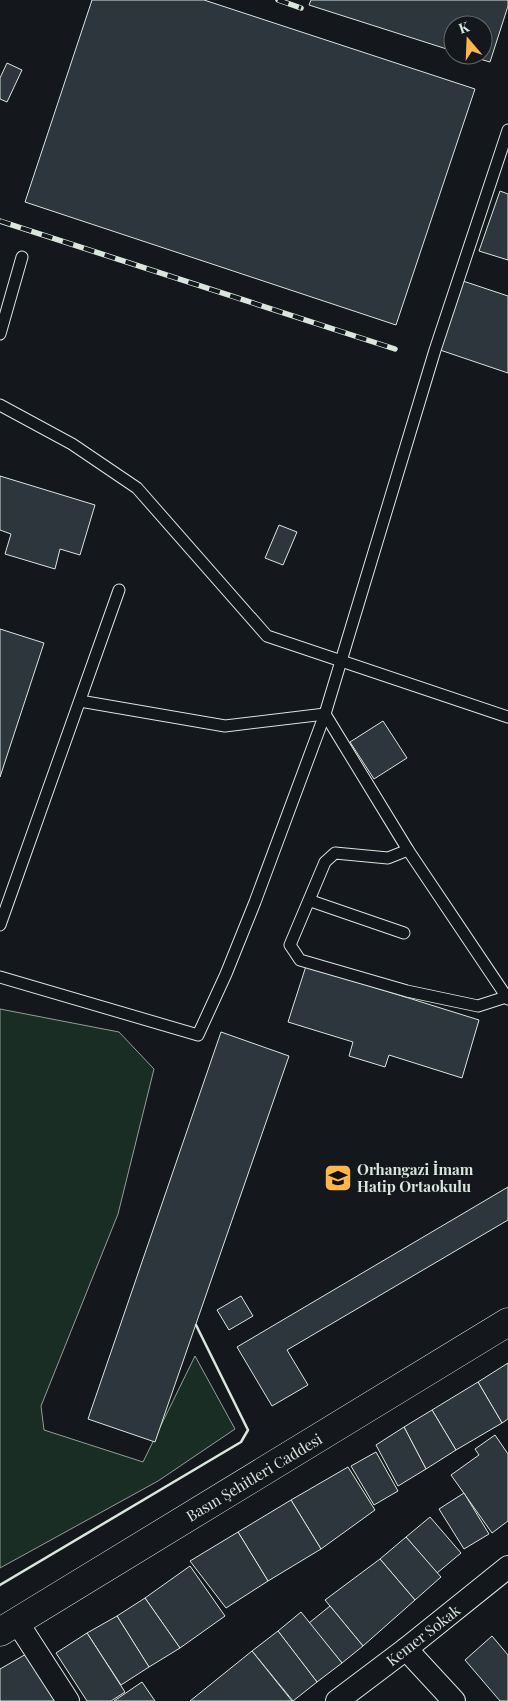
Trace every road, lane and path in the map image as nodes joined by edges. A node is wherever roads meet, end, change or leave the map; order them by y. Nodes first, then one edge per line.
1 (508, 130) edge
2 (22, 257) dead end
3 (0, 334) edge
4 (0, 405) edge
5 (119, 590) dead end
6 (340, 662) junction
7 (80, 701) junction
8 (325, 714) junction
9 (508, 717) edge
10 (408, 850) junction
11 (311, 901) junction
12 (0, 925) edge
13 (404, 933) dead end
14 (0, 977) edge
15 (507, 998) edge
16 (508, 1322) edge
17 (508, 1567) edge
18 (9, 1627) edge
19 (406, 1649) junction
20 (68, 1701) edge
21 (337, 1701) edge
22 (454, 1701) edge

1 - 6 lane
2 - 3 lane
4 - 6 lane
5 - 7 lane
6 - 8 lane
6 - 9 lane
7 - 8 lane
7 - 12 lane
8 - 10 lane
8 - 14 lane
10 - 11 lane
10 - 15 lane
11 - 13 lane
11 - 15 lane
16 - 18 main road, Basın Şehitleri Caddesi
17 - 19 street, Kemer Sokak
18 - 20 street
19 - 21 street, Kemer Sokak
19 - 22 street

